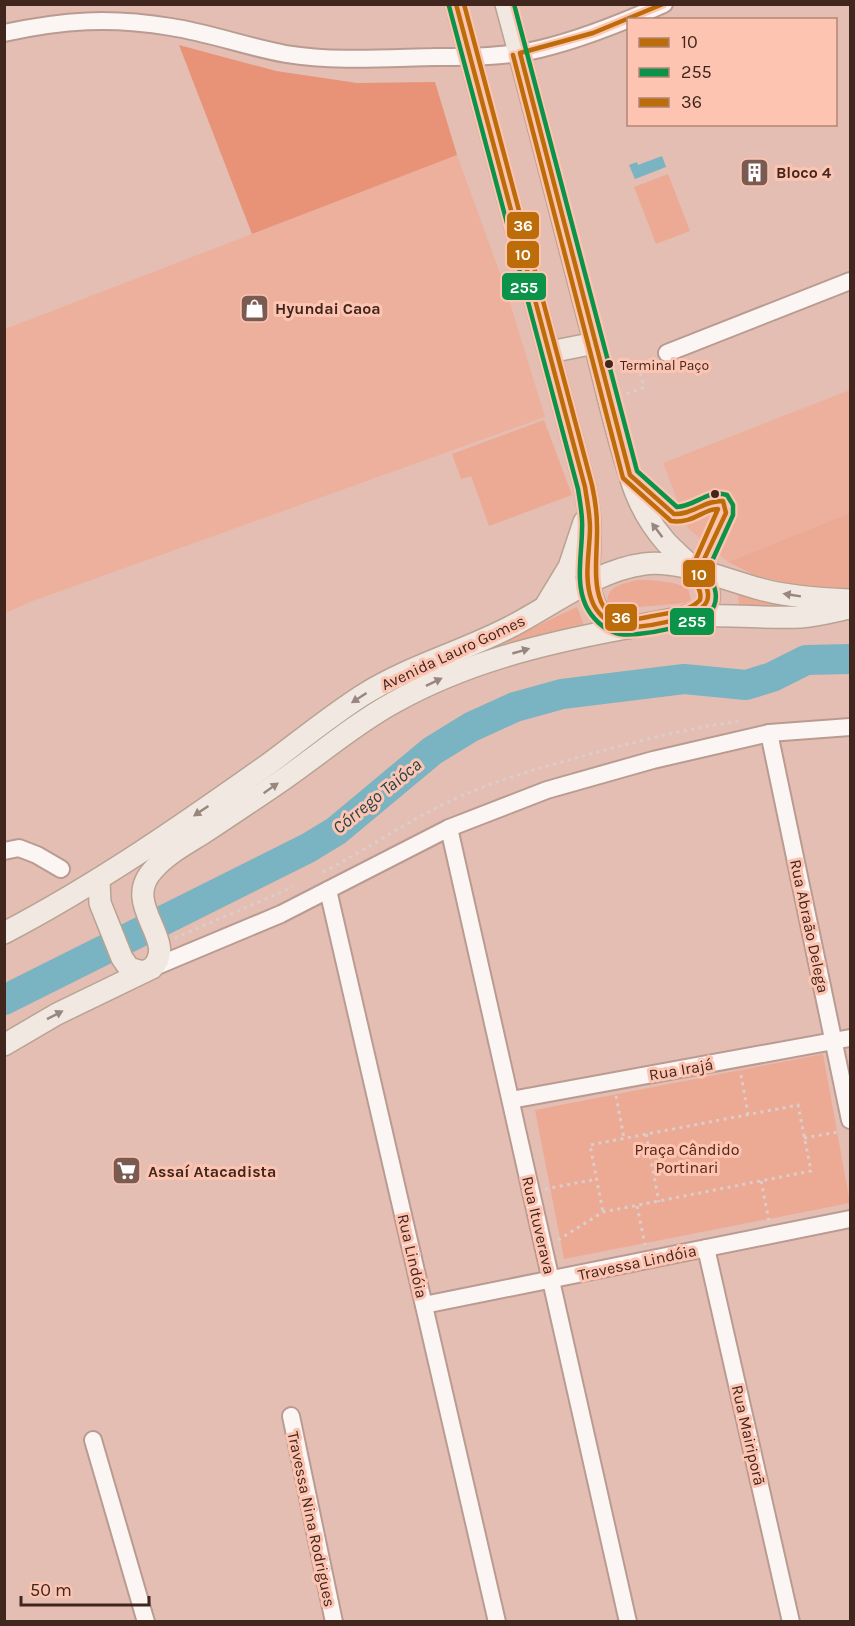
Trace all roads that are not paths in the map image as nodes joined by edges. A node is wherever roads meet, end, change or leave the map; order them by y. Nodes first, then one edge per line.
1 (456, 4) edge
2 (506, 4) edge
3 (664, 4) edge
4 (629, 18) edge
5 (627, 19) edge
6 (4, 33) edge
7 (520, 53) junction
8 (470, 56) junction
9 (850, 281) edge
10 (594, 343) junction
11 (550, 352) junction
12 (667, 353) road end
13 (630, 475) junction
14 (588, 505) junction
15 (698, 572) junction
16 (589, 584) junction
17 (850, 600) edge
18 (544, 608) junction
19 (850, 608) edge
20 (684, 618) junction
21 (628, 628) junction
22 (850, 726) edge
23 (769, 733) junction
24 (449, 828) junction
25 (4, 851) edge
26 (61, 869) dead end
27 (99, 881) junction
28 (328, 890) junction
29 (4, 933) edge
30 (158, 941) junction
31 (213, 943) junction
32 (148, 970) junction
33 (842, 1040) edge
34 (4, 1045) edge
35 (511, 1100) junction
36 (845, 1126) edge
37 (850, 1219) edge
38 (706, 1248) junction
39 (551, 1280) junction
40 (424, 1305) junction
41 (291, 1416) dead end
42 (93, 1440) dead end
43 (146, 1622) edge
44 (334, 1622) edge
45 (497, 1622) edge
46 (628, 1622) edge
47 (791, 1622) edge

1 - 8 main road
2 - 7 main road
3 - 4 street
5 - 7 street
6 - 8 street
7 - 8 street
7 - 10 main road
8 - 11 main road
9 - 12 street
10 - 11 main road
10 - 13 main road
11 - 14 main road
15 -> 13 main road
13 - 15 street
14 - 16 main road
14 - 18 main road
15 - 16 main road, Avenida Lauro Gomes
17 -> 15 main road, Avenida Lauro Gomes
15 - 20 main road
16 - 18 main road, Avenida Lauro Gomes
16 - 21 main road
18 -> 27 main road, Avenida Lauro Gomes
19 - 20 main road, Avenida Lauro Gomes
20 - 21 main road, Avenida Lauro Gomes
30 -> 21 main road, Avenida Lauro Gomes
22 - 23 street
23 - 24 street
23 - 33 street, Rua Abraão Delega
24 - 28 street
24 - 35 street, Rua Ituverava
25 - 26 street
27 - 29 main road, Avenida Lauro Gomes
27 - 32 main road
28 - 31 street
28 - 40 street, Rua Lindóia
30 - 31 street
30 - 32 main road
31 - 32 street
34 -> 32 main road
33 - 35 street, Rua Irajá
33 - 36 street, Rua Abraão Delega
35 - 39 street, Rua Ituverava
37 - 38 street, Travessa Lindóia
38 - 39 street, Travessa Lindóia
38 - 47 street, Rua Mairiporã
39 - 40 street, Travessa Lindóia
39 - 46 street, Rua Ituverava
40 - 45 street, Rua Lindóia
41 - 44 street, Travessa Nina Rodrigues
42 - 43 street

